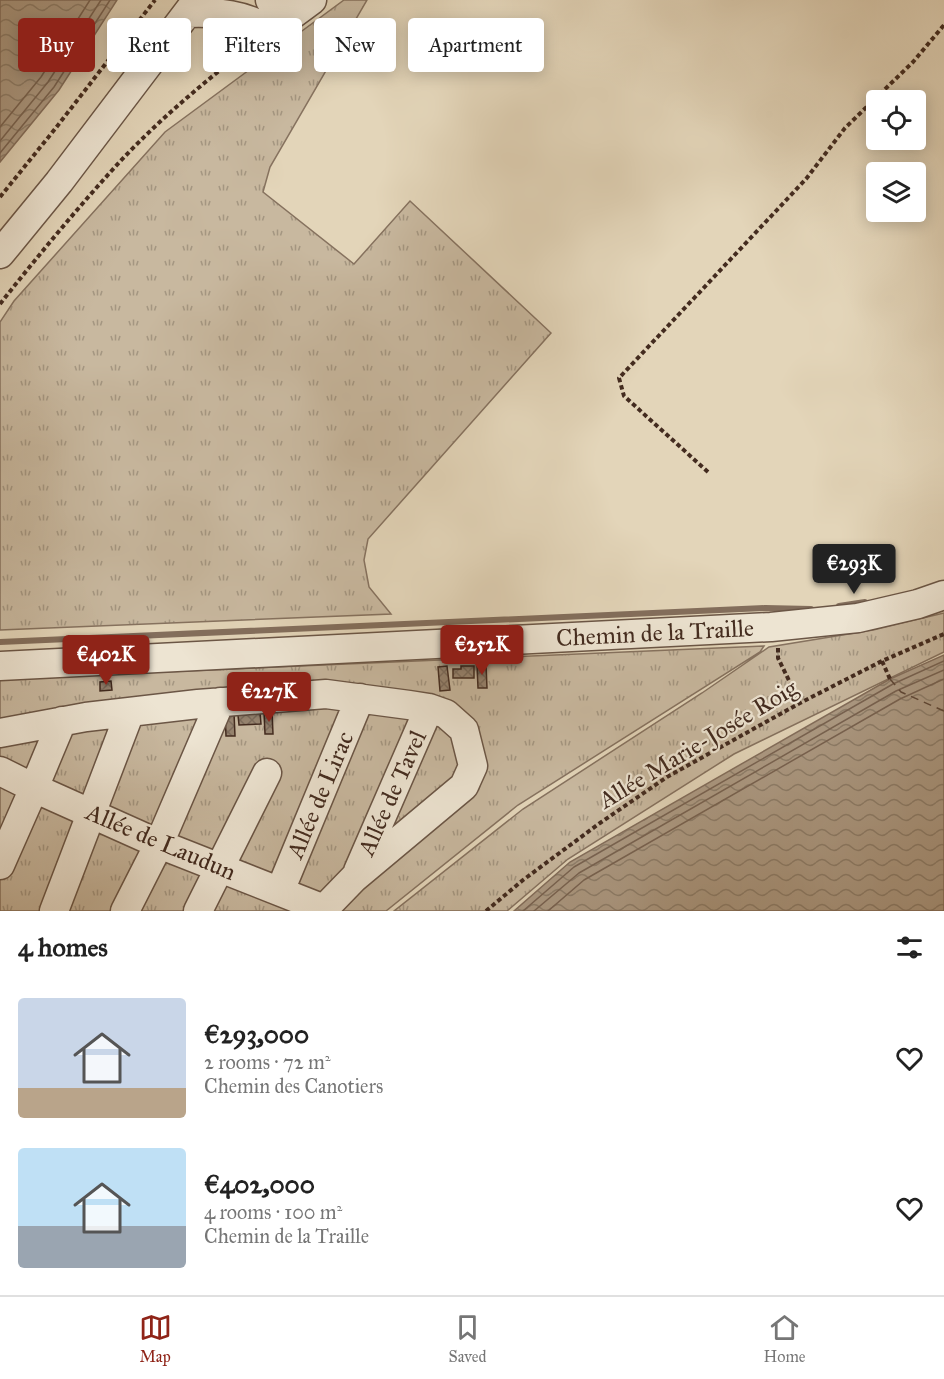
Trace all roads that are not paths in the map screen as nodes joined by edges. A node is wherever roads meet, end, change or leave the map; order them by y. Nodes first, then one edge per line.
1 (270, 0) edge
2 (306, 0) edge
3 (312, 0) edge
4 (193, 7) edge
5 (0, 254) edge
6 (944, 595) edge
7 (0, 666) edge
8 (360, 699) junction
9 (220, 702) junction
10 (429, 708) junction
11 (130, 712) junction
12 (62, 721) junction
13 (0, 733) edge
14 (0, 771) edge
15 (267, 773) dead end
16 (34, 788) junction
17 (91, 814) junction
18 (159, 844) junction
19 (0, 865) edge
20 (220, 868) junction
21 (354, 878) junction
22 (280, 891) junction
23 (323, 910) edge
24 (54, 911) edge
25 (125, 911) edge
26 (198, 911) edge

1 - 2 street
3 - 4 street
4 - 5 street
6 - 7 street, Chemin de la Traille
8 - 9 street
8 - 10 street
8 - 22 street, Allée de Lirac
9 - 11 street
9 - 18 street
10 - 21 street, Allée de Tavel
10 - 21 street
11 - 12 street
11 - 17 street
12 - 13 street
12 - 16 street
14 - 16 street, Allée de Laudun
15 - 20 street
16 - 17 street, Allée de Laudun
16 - 19 street
17 - 18 street, Allée de Laudun
17 - 24 street
18 - 20 street, Allée de Laudun
18 - 25 street
20 - 22 street, Allée de Laudun
20 - 26 street
21 - 23 street
22 - 23 street, Allée de Laudun

